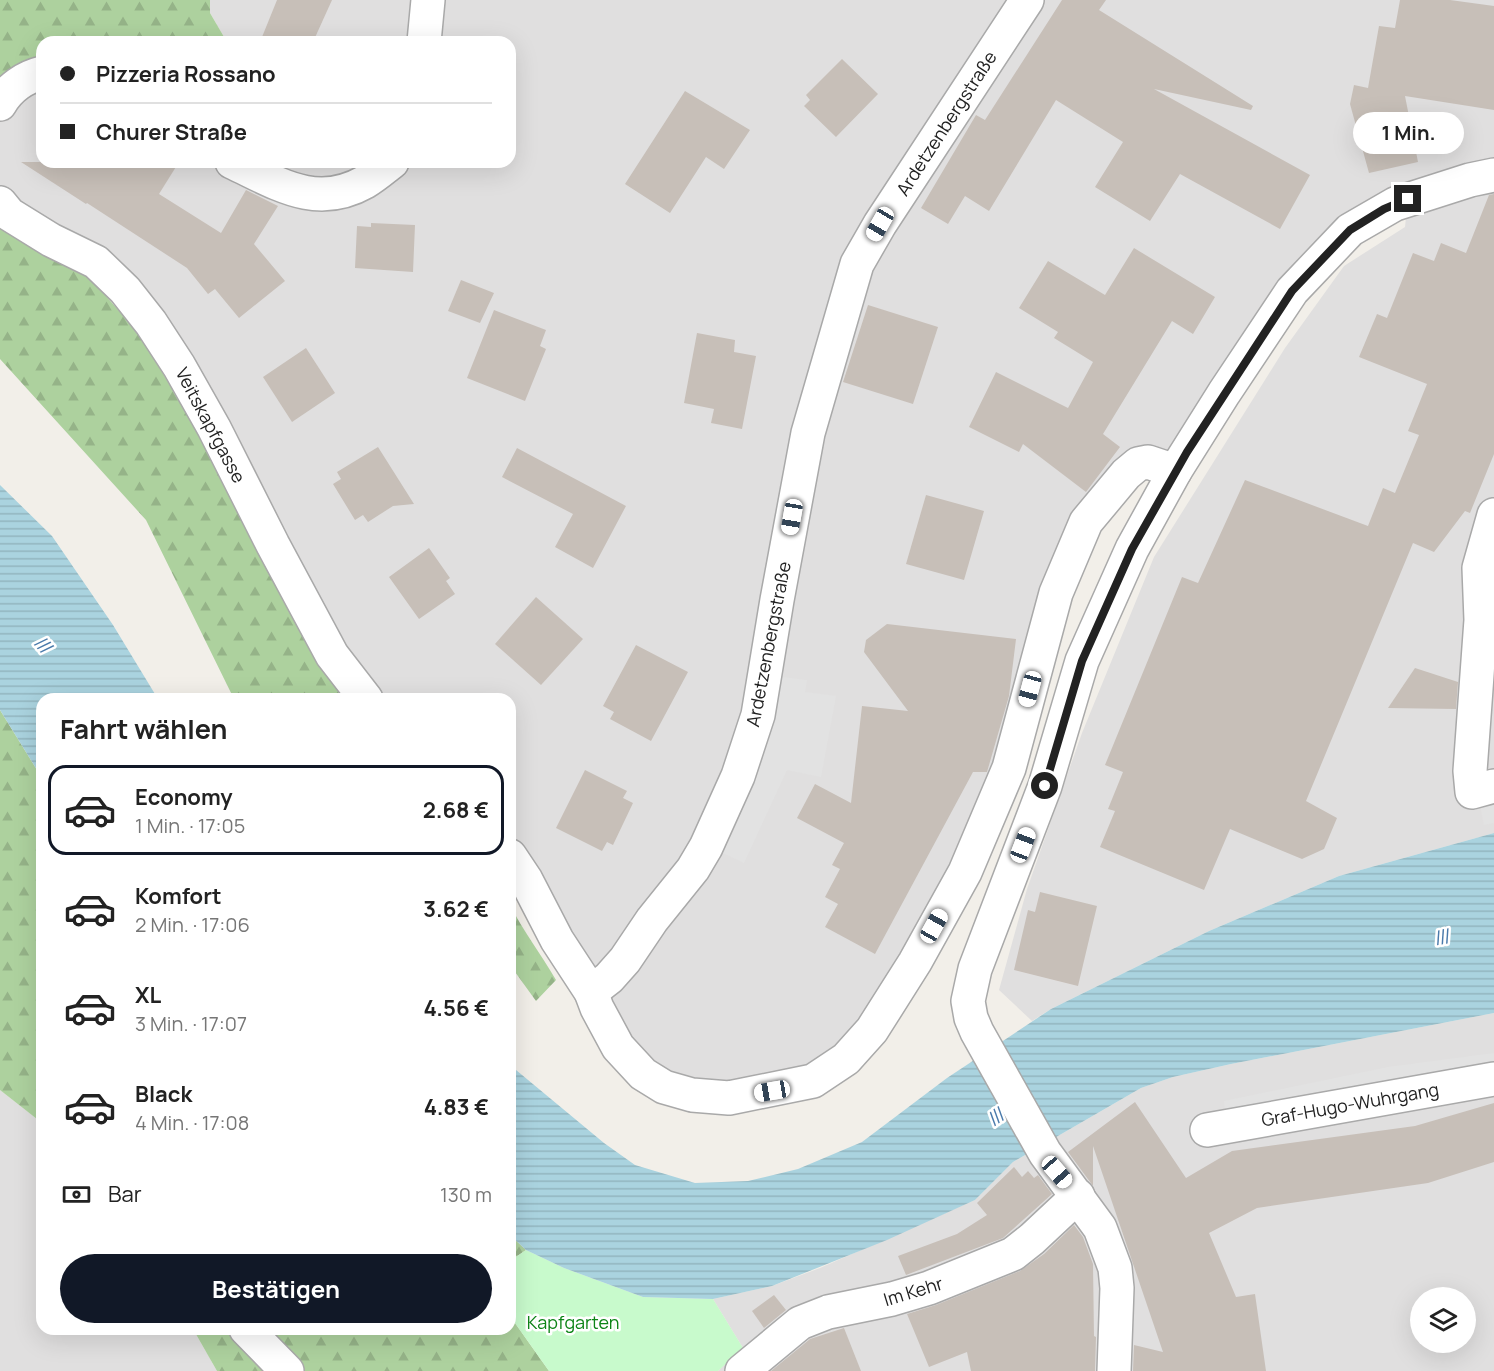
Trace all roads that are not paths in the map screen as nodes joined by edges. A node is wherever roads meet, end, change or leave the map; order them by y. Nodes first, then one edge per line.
1 (428, 0) edge
2 (1027, 0) edge
3 (425, 36) edge
4 (36, 75) edge
5 (0, 104) edge
6 (245, 168) edge
7 (384, 168) edge
8 (1494, 175) edge
9 (0, 203) edge
10 (1175, 471) junction
11 (1494, 515) edge
12 (361, 693) edge
13 (1483, 789) edge
14 (516, 865) edge
15 (591, 992) junction
16 (1494, 1079) edge
17 (1207, 1130) dead end
18 (1078, 1196) junction
19 (252, 1335) edge
20 (287, 1371) edge
21 (742, 1371) edge
22 (1114, 1371) edge

1 - 3 street
2 - 15 street, Ardetzenbergstraße
4 - 5 street
6 - 7 street
8 - 10 street
9 - 12 street, Veitskapfgasse
10 - 15 street
10 - 18 street
11 - 13 street
14 - 15 street
16 - 17 street, Graf-Hugo-Wuhrgang
18 - 21 street, Im Kehr
18 - 22 street
19 - 20 street

